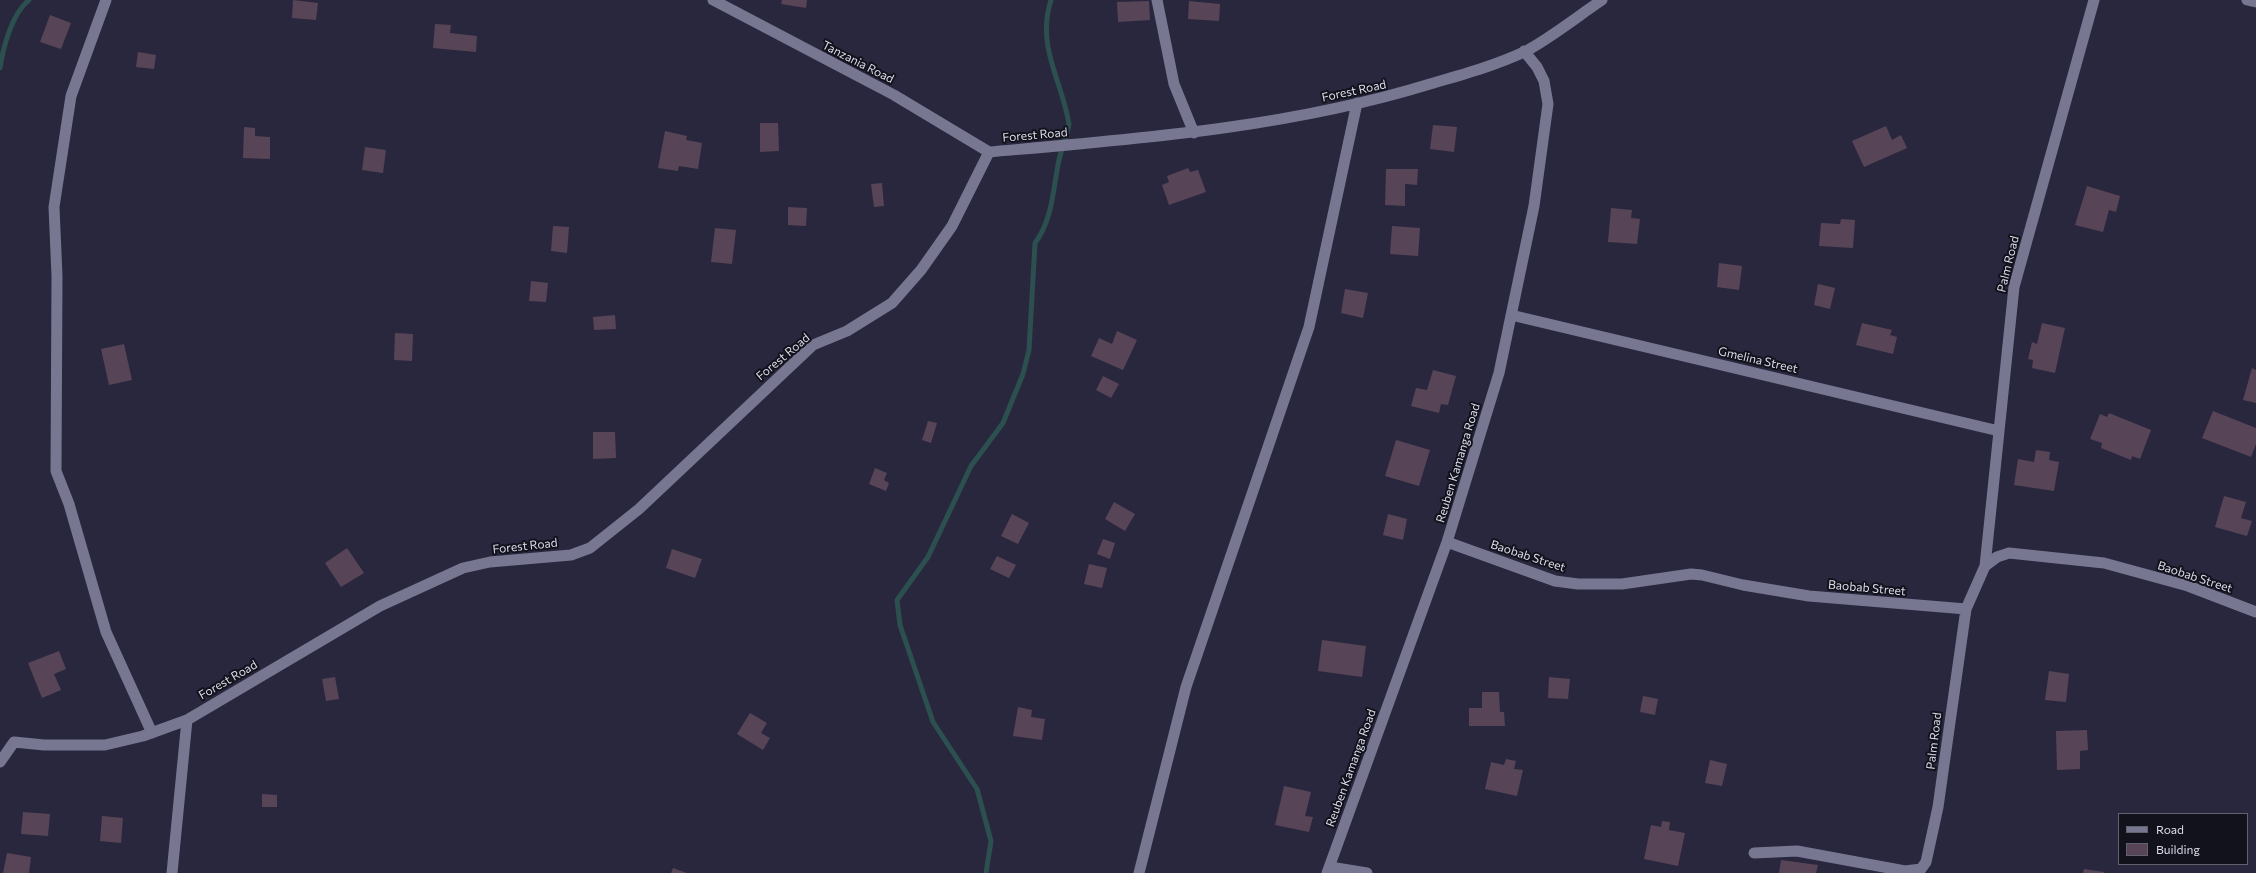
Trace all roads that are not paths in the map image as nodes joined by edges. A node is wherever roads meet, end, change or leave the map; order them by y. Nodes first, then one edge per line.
1 (106, 0) edge
2 (712, 0) edge
3 (1157, 0) edge
4 (1602, 0) edge
5 (2094, 0) edge
6 (2247, 0) edge
7 (2256, 2) edge
8 (1524, 51) junction
9 (1357, 103) junction
10 (1194, 133) junction
11 (989, 152) junction
12 (1511, 315) junction
13 (1999, 431) junction
14 (1447, 542) junction
15 (1986, 566) junction
16 (1966, 609) junction
17 (2256, 612) edge
18 (187, 720) junction
19 (152, 733) junction
20 (0, 762) edge
21 (1754, 853) dead end
22 (1329, 870) edge
23 (1915, 872) edge
24 (172, 873) edge
25 (1139, 873) edge
26 (1367, 873) edge

1 - 19 street
2 - 11 street, Tanzania Road
3 - 10 street
4 - 8 street, Forest Road
5 - 13 street, Palm Road
6 - 7 street
8 - 9 street, Forest Road
8 - 12 street, Reuben Kamanga Road
9 - 10 street, Forest Road
9 - 25 street
10 - 11 street, Forest Road
11 - 18 street, Forest Road
12 - 13 street, Gmelina Street
12 - 14 street, Reuben Kamanga Road
13 - 15 street, Palm Road
14 - 16 street, Baobab Street
14 - 22 street, Reuben Kamanga Road
15 - 16 street
15 - 17 street, Baobab Street
16 - 23 street, Palm Road
18 - 19 street, Forest Road
18 - 24 street
19 - 20 street, Forest Road
21 - 23 street, Palm Road
22 - 26 street

